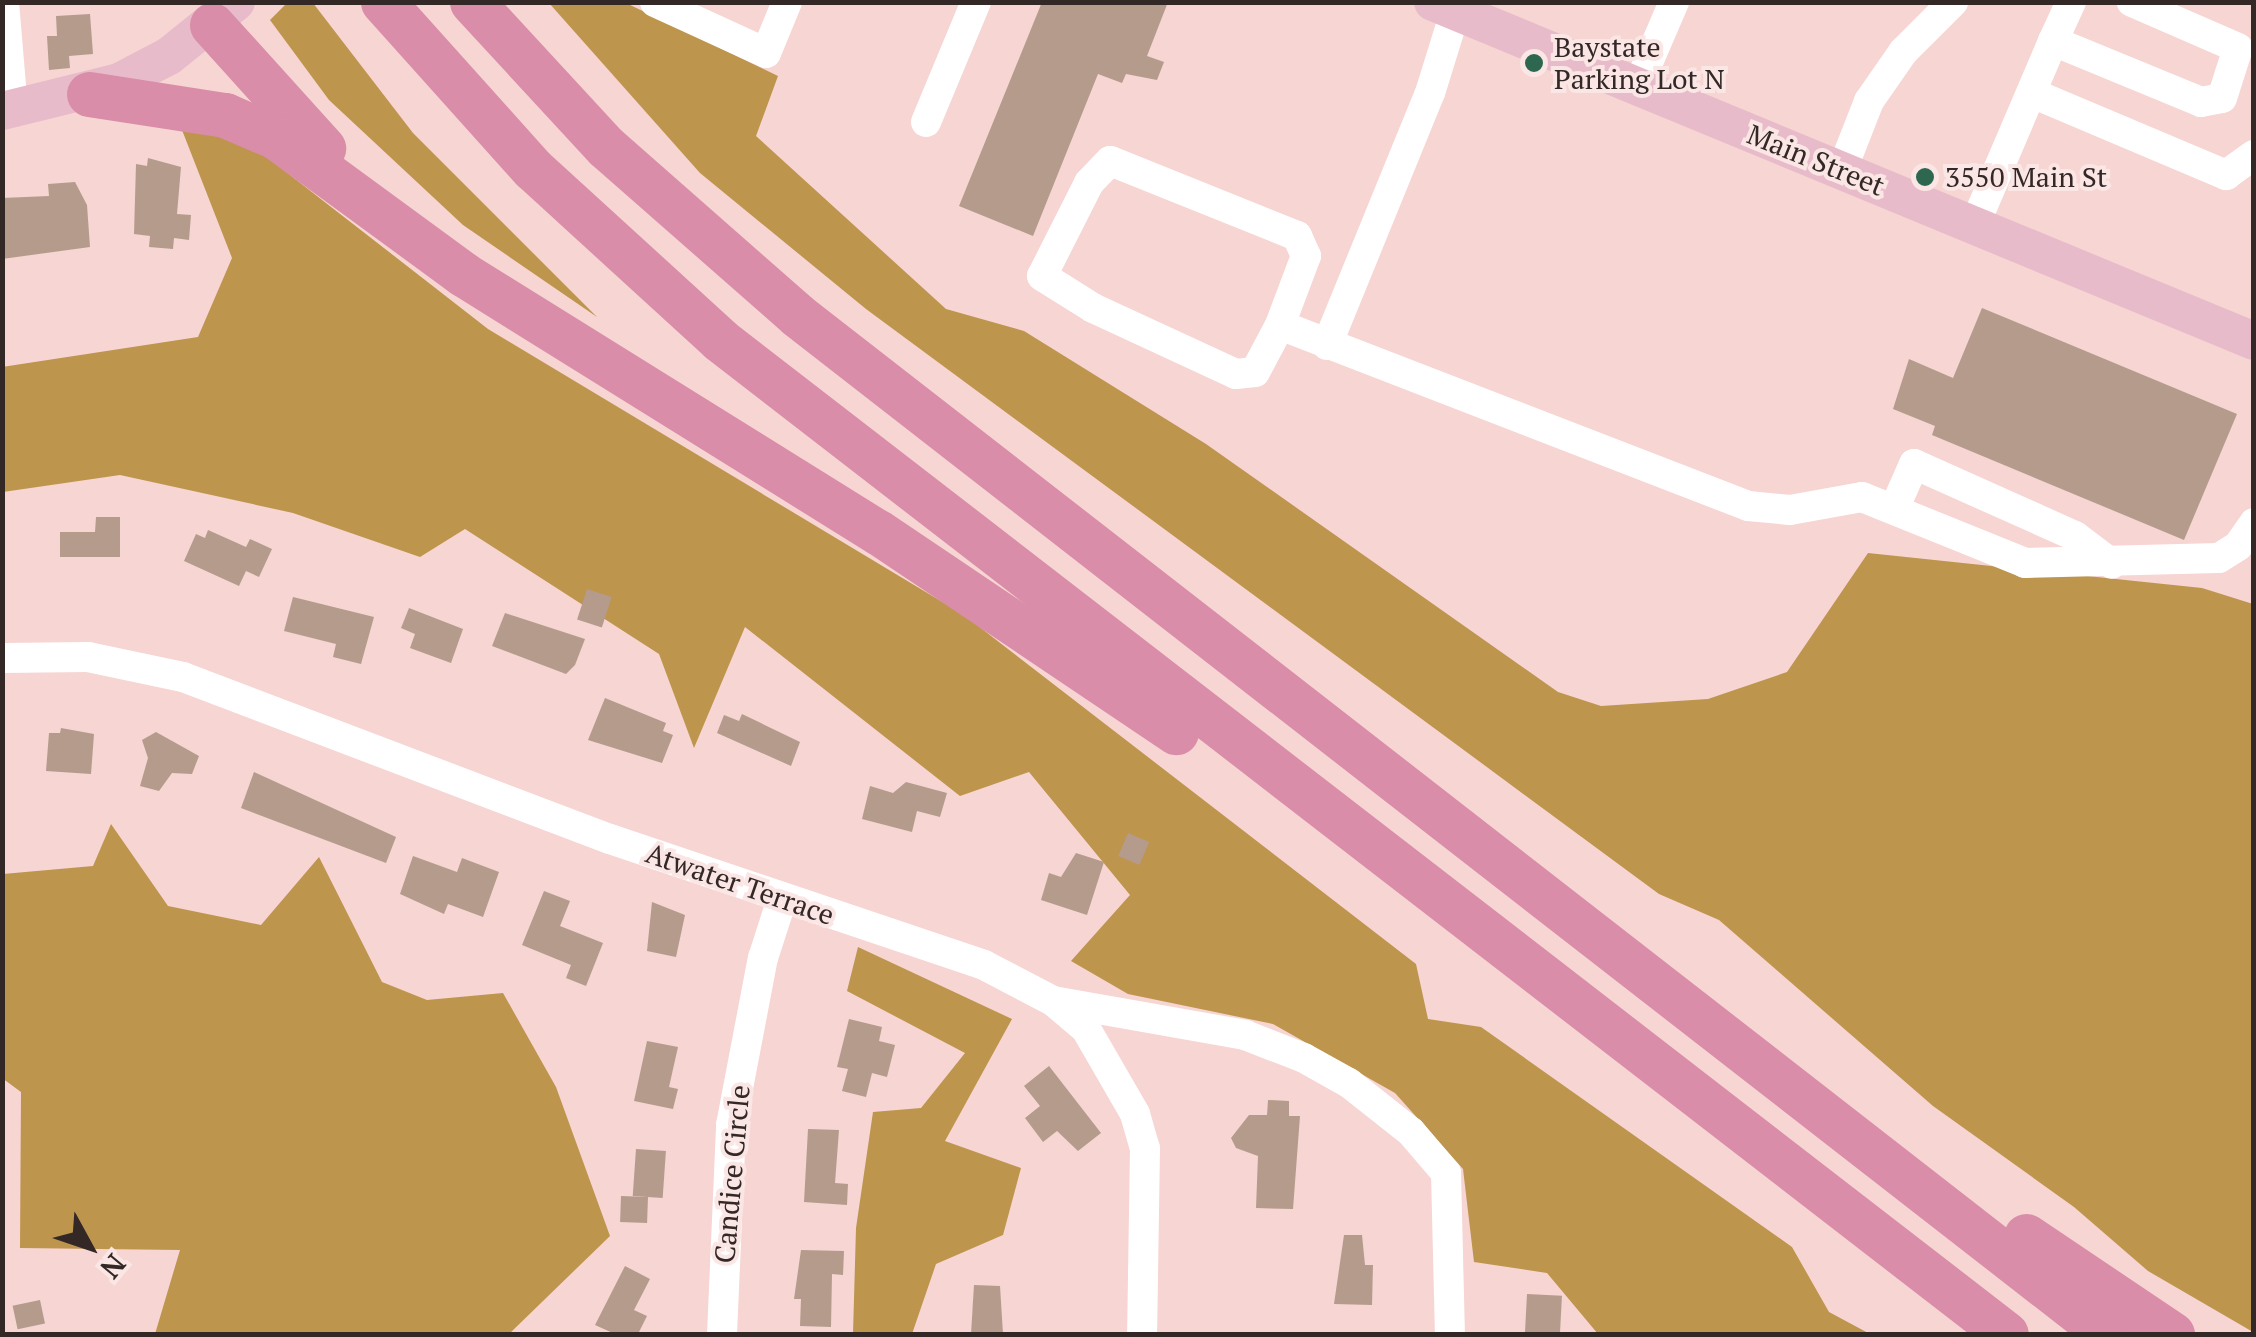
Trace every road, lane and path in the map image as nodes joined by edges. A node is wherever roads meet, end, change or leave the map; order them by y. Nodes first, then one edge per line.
1 (4, 2) edge
2 (383, 2) edge
3 (472, 2) edge
4 (656, 2) edge
5 (787, 2) edge
6 (976, 2) edge
7 (1674, 2) edge
8 (1953, 2) edge
9 (2071, 2) edge
10 (2132, 2) edge
11 (1449, 6) edge
12 (216, 10) edge
13 (2053, 40) junction
14 (1638, 88) junction
15 (2032, 93) junction
16 (88, 94) junction
17 (8, 110) edge
18 (926, 122) dead end
19 (2254, 155) edge
20 (1842, 170) junction
21 (388, 214) junction
22 (1975, 224) junction
23 (1280, 325) junction
24 (2254, 341) edge
25 (1327, 344) junction
26 (1895, 507) junction
27 (2254, 522) edge
28 (2112, 564) junction
29 (2, 658) edge
30 (782, 899) junction
31 (1582, 925) junction
32 (1533, 972) junction
33 (1054, 1000) junction
34 (722, 1334) edge
35 (1142, 1334) edge
36 (1450, 1334) edge
37 (2006, 1334) edge
38 (2107, 1334) edge
39 (2172, 1334) edge

1 - 17 street
2 - 32 highway
3 - 31 highway
4 - 5 street
6 - 18 street
7 - 14 street
8 - 20 street
9 - 13 street
10 - 13 street
11 - 14 main road, Main Street
11 - 25 street
12 - 16 main road
12 - 21 highway
13 - 15 street
14 - 20 main road, Main Street
15 - 19 street
15 - 22 street
16 - 17 main road
16 - 21 highway
20 - 22 main road, Main Street
21 - 32 highway
22 - 24 main road, Main Street
23 - 23 street
23 - 25 street
25 - 26 street
26 - 28 street
26 - 28 street
27 - 28 street
29 - 30 street, Atwater Terrace
30 - 33 street, Atwater Terrace
30 - 34 street, Candice Circle
31 - 38 highway
31 - 39 highway
32 - 37 highway
33 - 35 street
33 - 36 street, Atwater Terrace

